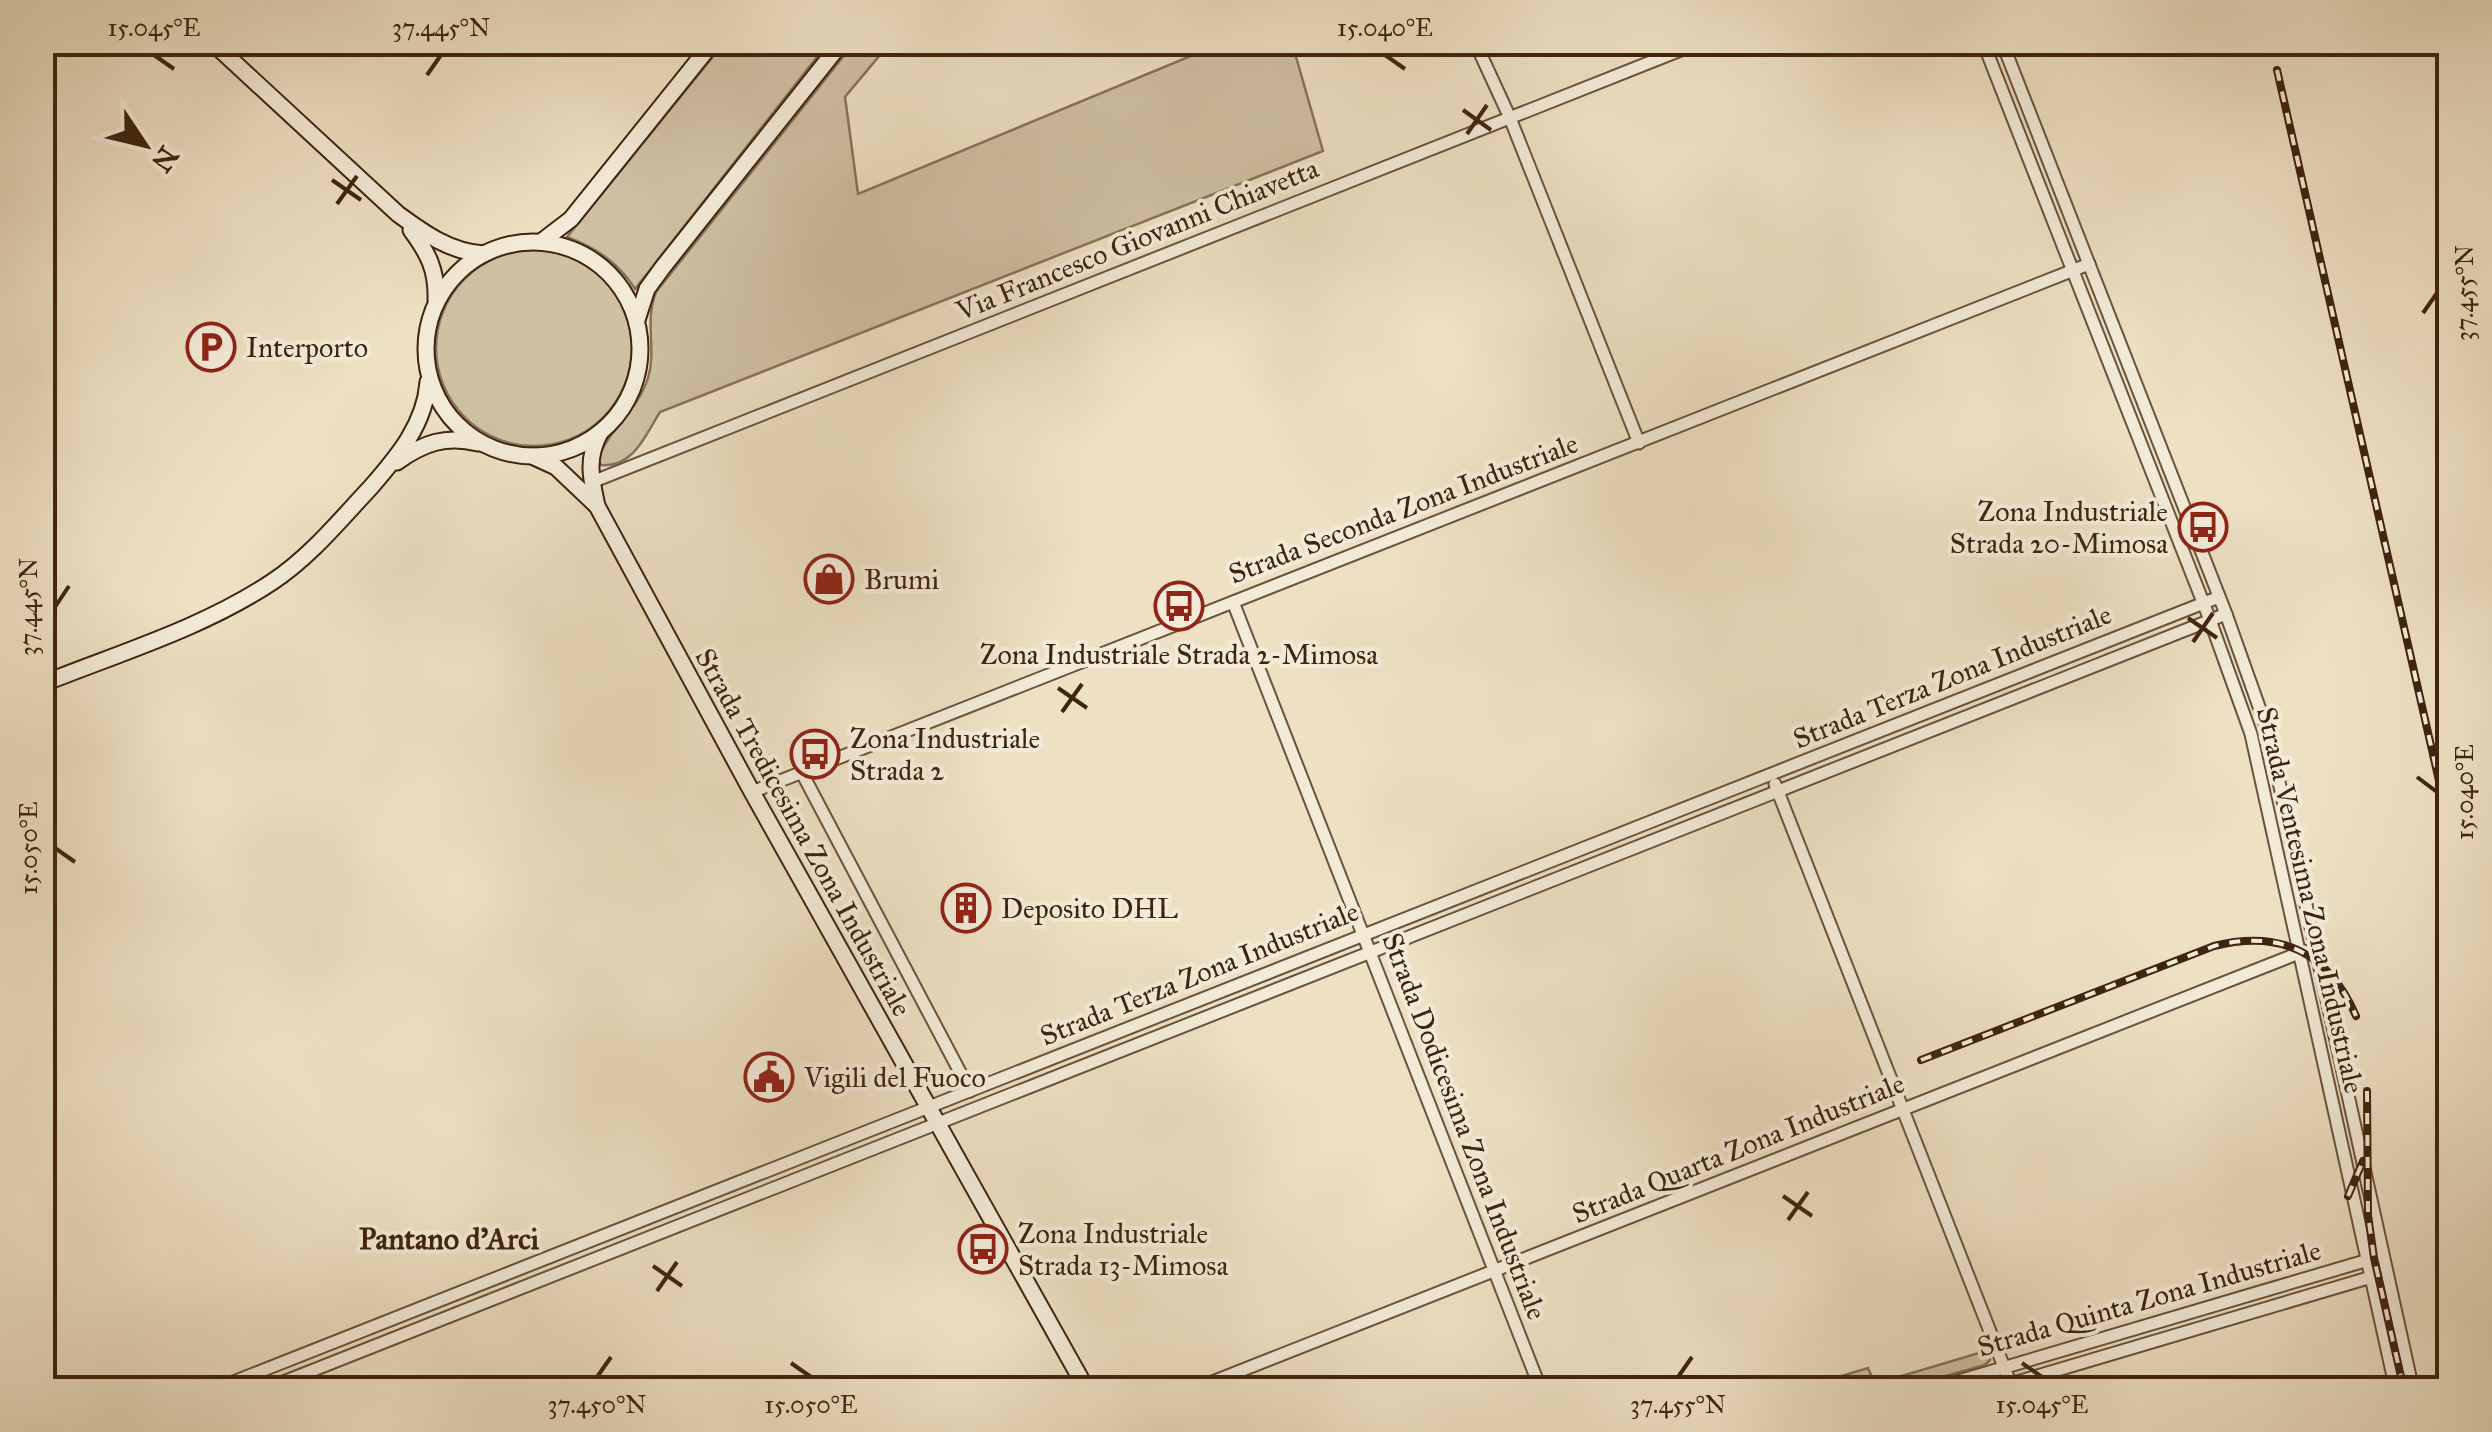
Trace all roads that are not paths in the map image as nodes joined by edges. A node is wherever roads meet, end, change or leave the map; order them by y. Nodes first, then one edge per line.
1 (212, 42) edge
2 (713, 42) edge
3 (842, 42) edge
4 (1475, 42) edge
5 (1701, 42) edge
6 (1983, 42) edge
7 (2002, 42) edge
8 (1510, 118) junction
9 (398, 214) junction
10 (541, 242) junction
11 (484, 254) junction
12 (2089, 264) junction
13 (2072, 270) junction
14 (436, 304) junction
15 (637, 324) junction
16 (429, 374) junction
17 (602, 430) junction
18 (1639, 443) junction
19 (484, 444) junction
20 (2161, 448) junction
21 (2145, 454) junction
22 (532, 456) junction
23 (386, 470) junction
24 (592, 482) junction
25 (596, 506) junction
26 (2189, 521) junction
27 (2174, 527) junction
28 (2219, 597) junction
29 (1233, 602) junction
30 (2203, 603) junction
31 (2226, 614) junction
32 (2210, 620) junction
33 (2156, 622) junction
34 (2162, 639) junction
35 (2061, 660) junction
36 (2068, 676) junction
37 (42, 684) edge
38 (1826, 753) junction
39 (1832, 770) junction
40 (802, 773) junction
41 (1771, 774) junction
42 (1778, 791) junction
43 (752, 792) junction
44 (2287, 819) junction
45 (2270, 824) junction
46 (1547, 862) junction
47 (1553, 879) junction
48 (1362, 933) junction
49 (2317, 948) junction
50 (1370, 951) junction
51 (2301, 951) junction
52 (2330, 1013) junction
53 (2314, 1017) junction
54 (1080, 1048) junction
55 (2338, 1050) junction
56 (2322, 1054) junction
57 (1085, 1066) junction
58 (970, 1091) junction
59 (928, 1108) junction
60 (1903, 1109) junction
61 (937, 1123) junction
62 (2383, 1255) junction
63 (2368, 1260) junction
64 (536, 1262) junction
65 (1495, 1272) junction
66 (2387, 1272) junction
67 (2371, 1276) junction
68 (543, 1279) junction
69 (2203, 1308) junction
70 (2208, 1325) junction
71 (2004, 1367) junction
72 (2012, 1386) edge
73 (213, 1390) edge
74 (263, 1390) edge
75 (1087, 1390) edge
76 (1192, 1390) edge
77 (1542, 1390) edge
78 (1928, 1390) edge
79 (1990, 1390) edge
80 (2396, 1390) edge
81 (2413, 1390) edge

1 - 9 main road
2 - 10 main road
3 - 15 main road
4 - 8 street
5 - 8 street, Via Francesco Giovanni Chiavetta
6 - 13 street, Strada Ventesima Zona Industriale
7 - 12 street, Strada Ventesima Zona Industriale
8 - 18 street
8 - 24 street, Via Francesco Giovanni Chiavetta
9 - 11 main road
9 - 14 main road
10 - 11 main road
10 - 15 main road
11 - 14 main road
12 - 13 street, Strada Seconda Zona Industriale
12 - 20 street, Strada Ventesima Zona Industriale
13 - 18 street, Strada Seconda Zona Industriale
13 - 21 street, Strada Ventesima Zona Industriale
14 - 16 main road
15 - 17 main road
16 - 19 main road
16 - 23 main road
17 - 22 main road
17 - 24 main road
18 - 29 street, Strada Seconda Zona Industriale
19 - 22 main road
19 - 23 main road
20 - 21 street
20 - 26 street, Strada Ventesima Zona Industriale
21 - 27 street, Strada Ventesima Zona Industriale
22 - 25 main road
23 - 37 main road
24 - 25 main road
25 - 43 main road, Strada Tredicesima Zona Industriale
26 - 27 street
26 - 28 street, Strada Ventesima Zona Industriale
27 - 30 street, Strada Ventesima Zona Industriale
28 - 30 street, Strada Terza Zona Industriale
28 - 31 street, Strada Ventesima Zona Industriale
29 - 40 street, Strada Seconda Zona Industriale
29 - 48 street, Strada Dodicesima Zona Industriale
30 - 32 street, Strada Ventesima Zona Industriale
30 - 33 street, Strada Terza Zona Industriale
31 - 32 street, Strada Terza Zona Industriale
31 - 44 street, Strada Ventesima Zona Industriale
32 - 34 street, Strada Terza Zona Industriale
32 - 45 street, Strada Ventesima Zona Industriale
33 - 34 street
33 - 35 street, Strada Terza Zona Industriale
34 - 36 street, Strada Terza Zona Industriale
35 - 36 street
35 - 38 street, Strada Terza Zona Industriale
36 - 39 street, Strada Terza Zona Industriale
38 - 39 street
38 - 41 street, Strada Terza Zona Industriale
39 - 42 street, Strada Terza Zona Industriale
40 - 43 street, Strada Seconda Zona Industriale
40 - 58 street
41 - 42 street
41 - 46 street, Strada Terza Zona Industriale
42 - 47 street, Strada Terza Zona Industriale
42 - 60 street
43 - 59 main road, Strada Tredicesima Zona Industriale
44 - 45 street
44 - 49 street, Strada Ventesima Zona Industriale
45 - 51 street, Strada Ventesima Zona Industriale
46 - 47 street
46 - 48 street, Strada Terza Zona Industriale
47 - 50 street, Strada Terza Zona Industriale
48 - 50 street, Strada Dodicesima Zona Industriale
48 - 54 street, Strada Terza Zona Industriale
49 - 51 street, Strada Quarta Zona Industriale
49 - 52 street, Strada Ventesima Zona Industriale
50 - 57 street, Strada Terza Zona Industriale
50 - 65 street, Strada Dodicesima Zona Industriale
51 - 53 street, Strada Ventesima Zona Industriale
51 - 60 street, Strada Quarta Zona Industriale
52 - 53 street
52 - 55 street, Strada Ventesima Zona Industriale
53 - 56 street, Strada Ventesima Zona Industriale
54 - 57 street
54 - 58 street, Strada Terza Zona Industriale
55 - 56 street
55 - 62 street, Strada Ventesima Zona Industriale
56 - 63 street, Strada Ventesima Zona Industriale
57 - 61 street, Strada Terza Zona Industriale
58 - 59 street, Strada Terza Zona Industriale
59 - 61 main road, Strada Tredicesima Zona Industriale
59 - 64 street, Strada Terza Zona Industriale
60 - 65 street, Strada Quarta Zona Industriale
60 - 71 street
61 - 68 street, Strada Terza Zona Industriale
61 - 75 main road, Strada Tredicesima Zona Industriale
62 - 63 street, Strada Quinta Zona Industriale
62 - 66 street, Strada Ventesima Zona Industriale
63 - 67 street, Strada Ventesima Zona Industriale
63 - 69 street, Strada Quinta Zona Industriale
64 - 68 street
64 - 73 street, Strada Terza Zona Industriale
65 - 76 street, Strada Quarta Zona Industriale
65 - 77 street, Strada Dodicesima Zona Industriale
66 - 67 street, Strada Quinta Zona Industriale
66 - 81 street, Strada Ventesima Zona Industriale
67 - 70 street, Strada Quinta Zona Industriale
67 - 80 street, Strada Ventesima Zona Industriale
68 - 74 street, Strada Terza Zona Industriale
69 - 70 street
69 - 71 street, Strada Quinta Zona Industriale
70 - 72 street, Strada Quinta Zona Industriale
71 - 72 street
71 - 78 street, Strada Quinta Zona Industriale
72 - 79 street, Strada Quinta Zona Industriale

